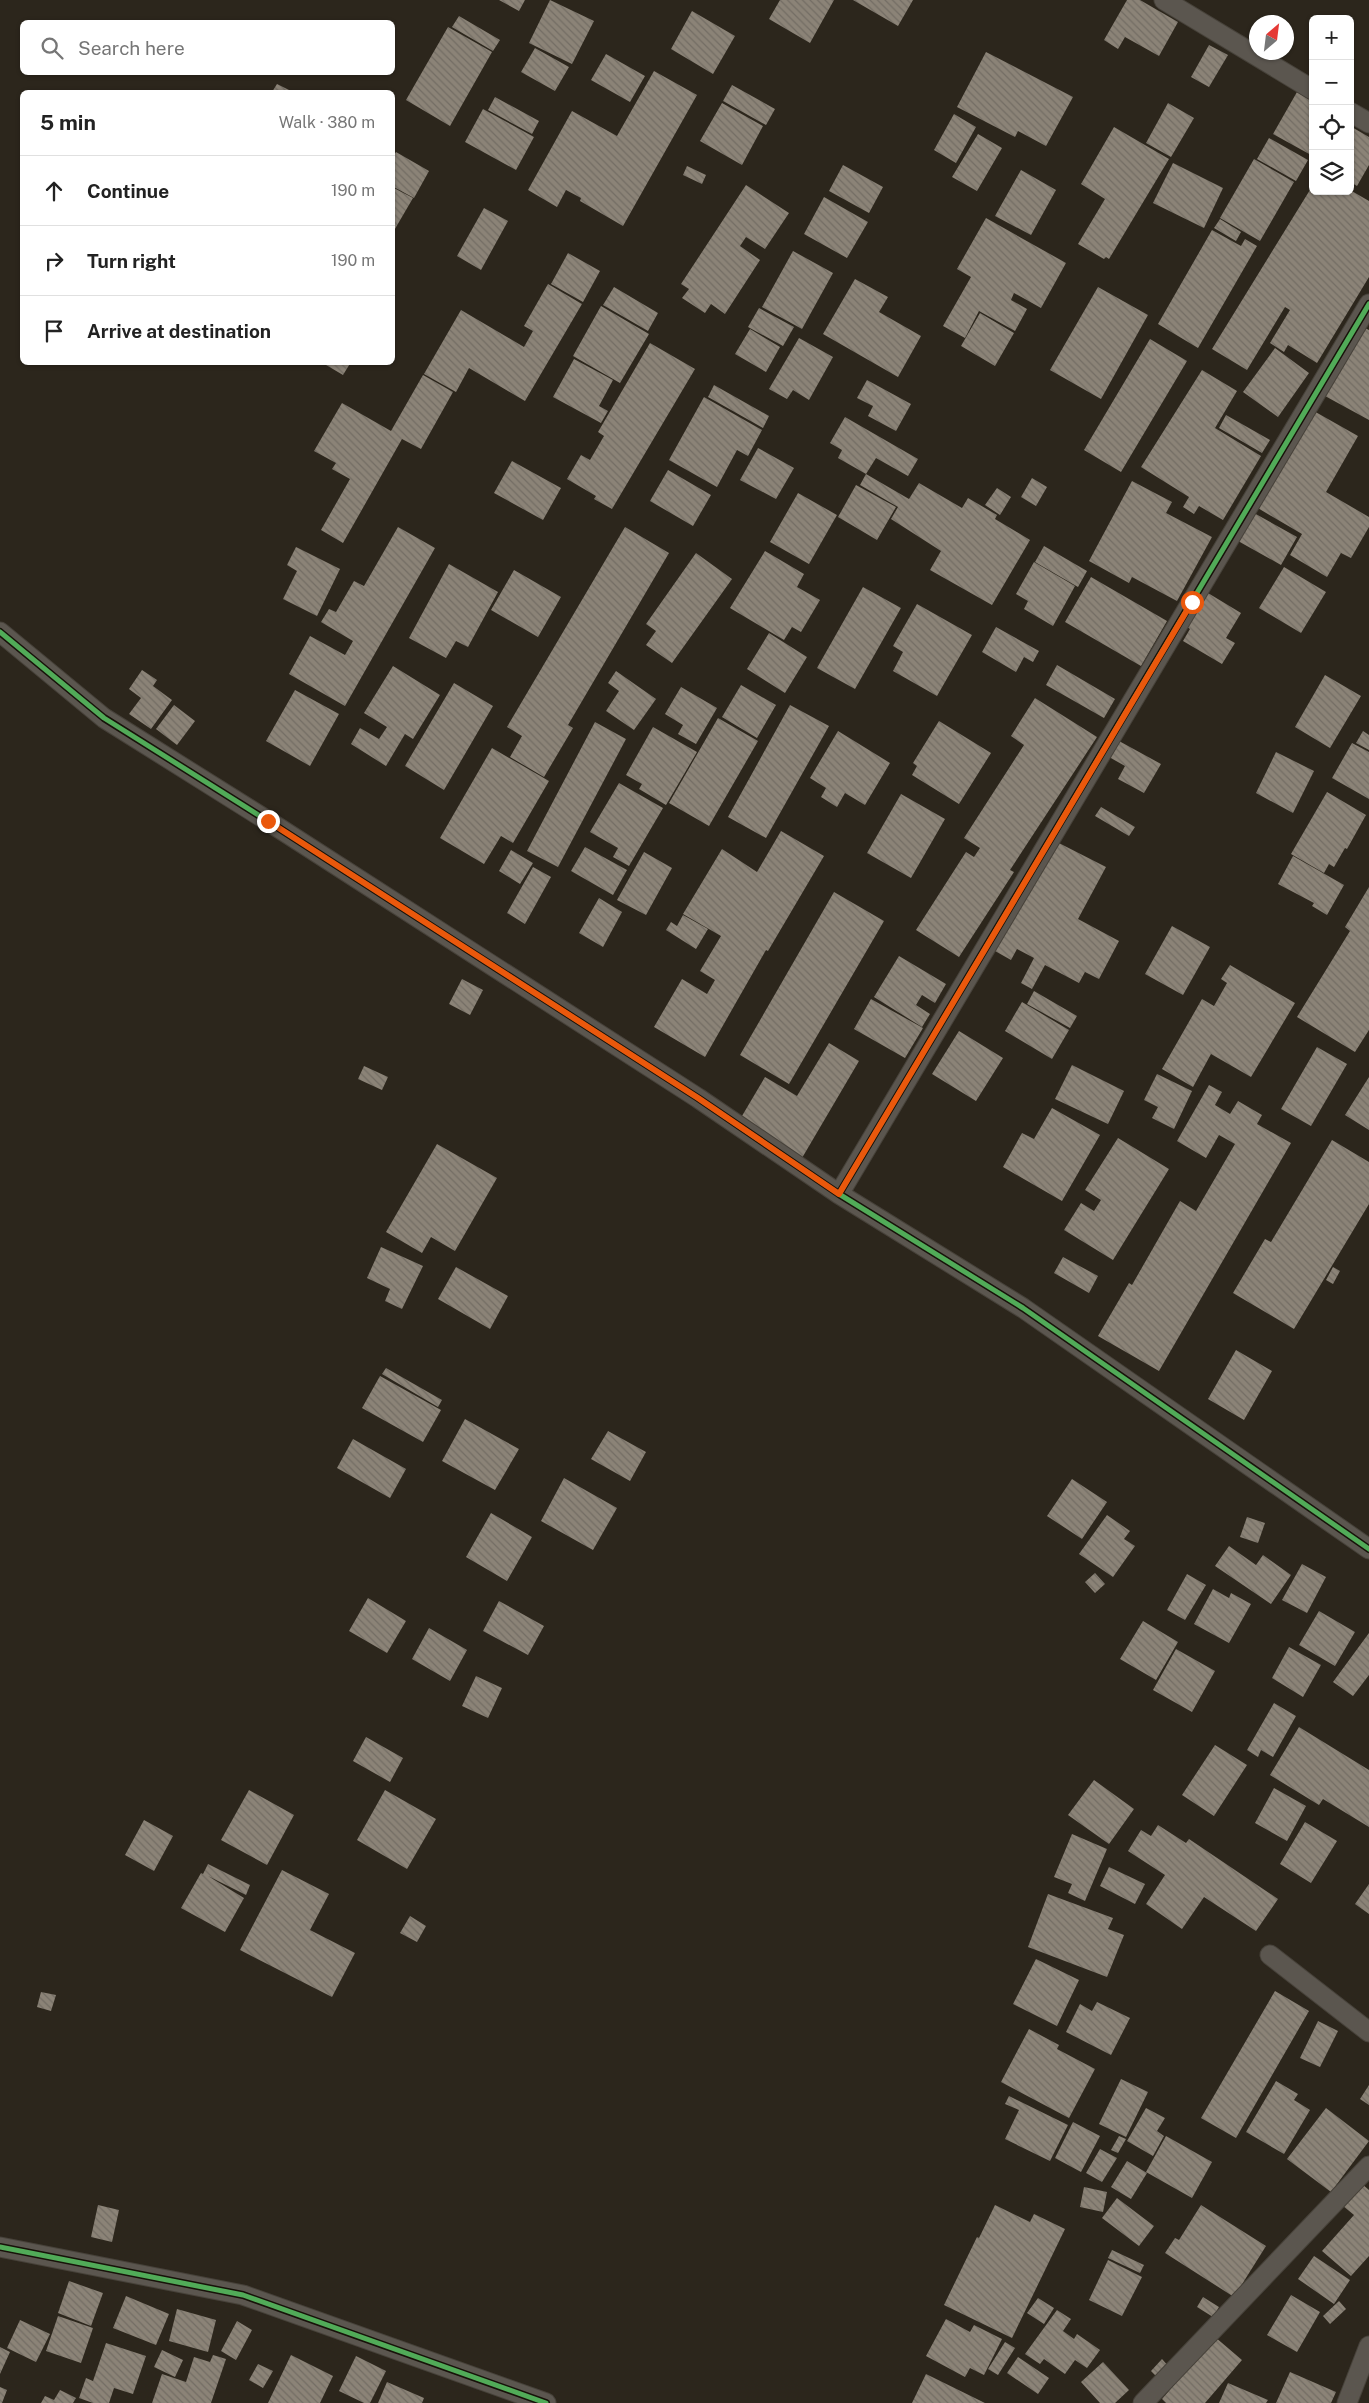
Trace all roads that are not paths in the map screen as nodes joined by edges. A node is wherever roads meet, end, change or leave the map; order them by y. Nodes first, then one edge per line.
1 (1164, 0) edge
2 (1309, 88) edge
3 (1354, 114) edge
4 (1369, 123) edge
5 (1369, 304) edge
6 (0, 632) edge
7 (839, 1194) junction
8 (1369, 1549) edge
9 (1270, 1955) dead end
10 (1369, 2032) edge
11 (1369, 2166) edge
12 (0, 2247) edge
13 (1369, 2346) edge
14 (546, 2403) edge
15 (1143, 2403) edge
16 (1347, 2403) edge

1 - 2 street
3 - 4 street
5 - 7 street
6 - 7 street
7 - 8 street
9 - 10 street
11 - 15 street
12 - 14 street
13 - 16 street

